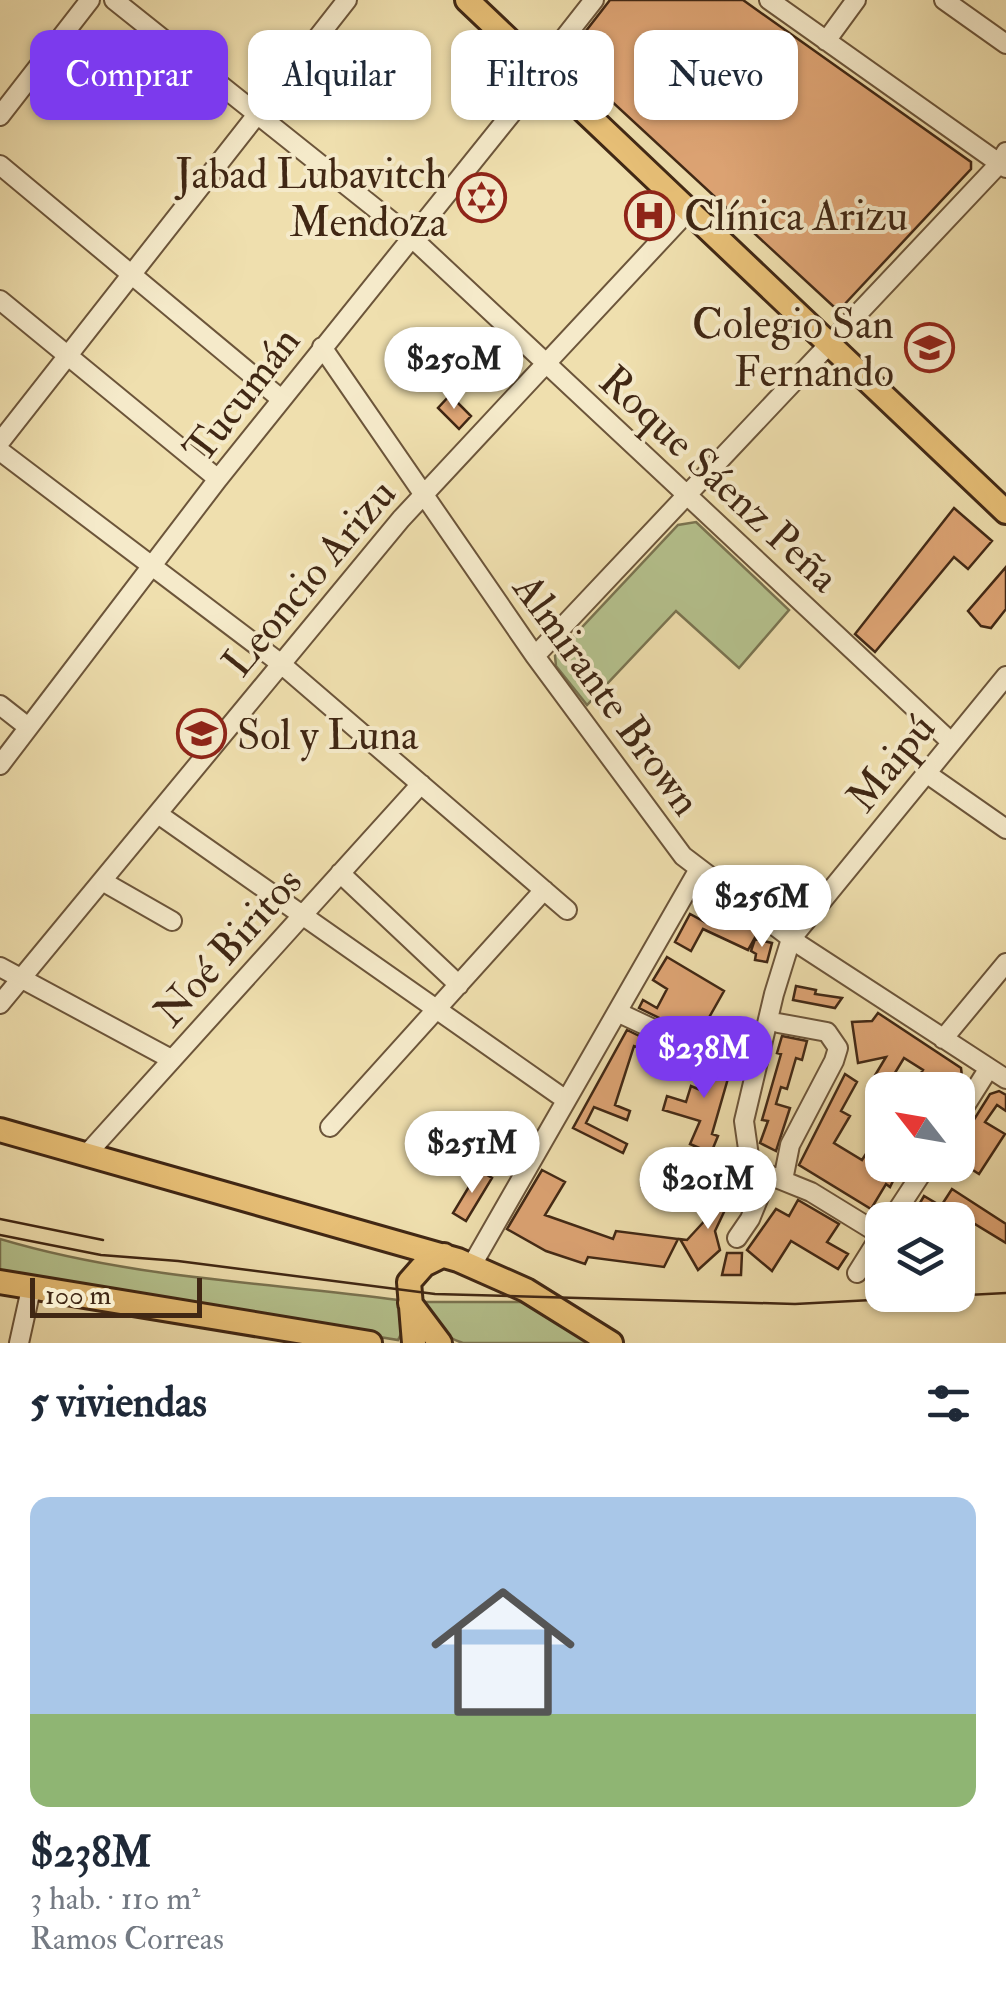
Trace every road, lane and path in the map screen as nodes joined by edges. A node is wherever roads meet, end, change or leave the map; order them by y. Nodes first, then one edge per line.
1 (90, 0) edge
2 (114, 0) edge
3 (347, 0) edge
4 (467, 0) edge
5 (594, 0) edge
6 (769, 0) edge
7 (856, 0) edge
8 (944, 0) edge
9 (323, 30) edge
10 (499, 30) edge
11 (572, 30) edge
12 (826, 40) junction
13 (1006, 44) edge
14 (248, 105) edge
15 (0, 116) edge
16 (252, 120) edge
17 (267, 120) edge
18 (503, 120) edge
19 (593, 120) edge
20 (1004, 161) edge
21 (0, 164) edge
22 (688, 210) junction
23 (410, 236) junction
24 (131, 274) junction
25 (0, 300) edge
26 (830, 344) junction
27 (322, 348) junction
28 (68, 356) junction
29 (545, 361) junction
30 (280, 399) junction
31 (0, 442) edge
32 (0, 450) edge
33 (218, 479) junction
34 (685, 494) junction
35 (422, 495) junction
36 (1006, 512) edge
37 (152, 565) junction
38 (535, 656) junction
39 (280, 663) junction
40 (1006, 676) edge
41 (988, 698) junction
42 (0, 705) edge
43 (1006, 711) edge
44 (28, 727) junction
45 (951, 742) junction
46 (0, 765) edge
47 (926, 773) junction
48 (421, 784) junction
49 (158, 814) junction
50 (1006, 829) edge
51 (699, 869) junction
52 (340, 873) junction
53 (102, 881) junction
54 (544, 890) junction
55 (566, 910) dead end
56 (303, 914) junction
57 (172, 920) dead end
58 (795, 942) junction
59 (1006, 963) edge
60 (0, 966) edge
61 (22, 978) junction
62 (459, 984) junction
63 (0, 1004) edge
64 (436, 1010) junction
65 (617, 1012) junction
66 (778, 1023) junction
67 (944, 1039) junction
68 (690, 1046) dead end
69 (172, 1059) junction
70 (998, 1073) edge
71 (975, 1099) edge
72 (566, 1100) junction
73 (330, 1127) dead end
74 (0, 1130) edge
75 (745, 1134) junction
76 (86, 1154) junction
77 (776, 1178) junction
78 (865, 1220) edge
79 (738, 1238) dead end
80 (444, 1255) junction
81 (865, 1260) edge
82 (472, 1265) junction
83 (856, 1273) dead end
84 (0, 1282) edge
85 (32, 1289) junction
86 (408, 1300) junction
87 (258, 1335) edge
88 (19, 1343) edge
89 (370, 1343) edge
90 (414, 1343) edge
91 (440, 1343) edge
92 (611, 1343) edge

1 - 15 street
2 - 14 street, Roque Sáenz Peña
3 - 9 street
4 - 10 main road
5 - 11 street, Tucumán
6 - 12 street
7 - 12 street
8 - 13 street
12 - 20 street
16 - 24 street
17 - 23 street, Roque Sáenz Peña
18 - 23 street, Tucumán
19 - 22 main road
20 - 26 street
21 - 24 street
22 - 26 main road
22 - 29 street, Leoncio Arizu
23 - 27 street, Tucumán
23 - 29 street, Roque Sáenz Peña
24 - 28 street
24 - 30 street
25 - 28 street
26 - 34 street
26 - 36 main road
27 - 30 street, Tucumán
27 - 35 street, Almirante Brown
28 - 31 street
28 - 33 street
29 - 34 street, Roque Sáenz Peña
29 - 35 street, Leoncio Arizu
30 - 33 street, Tucumán
32 - 37 street
33 - 37 street, Tucumán
34 - 38 street
34 - 45 street, Roque Sáenz Peña
35 - 38 street, Almirante Brown
35 - 39 street, Leoncio Arizu
37 - 39 street
37 - 44 street, Tucumán
38 - 51 street, Almirante Brown
39 - 48 street
39 - 49 street, Leoncio Arizu
40 - 41 street, Maipú
41 - 43 street
41 - 45 street, Maipú
42 - 44 street
44 - 46 street, Tucumán
45 - 47 street, Maipú
47 - 50 street
47 - 58 street, Maipú
48 - 52 street, Noé Biritos
48 - 54 street
49 - 53 street, Leoncio Arizu
49 - 56 street
51 - 58 street, Almirante Brown
51 - 65 street
52 - 56 street, Noé Biritos
52 - 62 street
53 - 57 street
53 - 61 street, Leoncio Arizu
54 - 55 street
54 - 62 street
56 - 64 street
56 - 69 street, Noé Biritos
58 - 66 street
58 - 67 street, Almirante Brown
58 - 75 street
59 - 67 street
60 - 61 street
61 - 63 street, Leoncio Arizu
61 - 69 street
62 - 64 street
64 - 72 street
64 - 73 street
65 - 68 street
65 - 72 street
66 - 75 street
66 - 77 street
67 - 70 street, Almirante Brown
69 - 76 street, Noé Biritos
70 - 71 street
72 - 82 street
74 - 76 main road
75 - 77 street
76 - 80 main road
77 - 78 street
77 - 79 street
80 - 82 main road
80 - 86 main road
81 - 83 street
82 - 92 main road
84 - 85 main road
85 - 87 main road
85 - 88 street
86 - 90 main road
86 - 91 main road
87 - 89 main road

